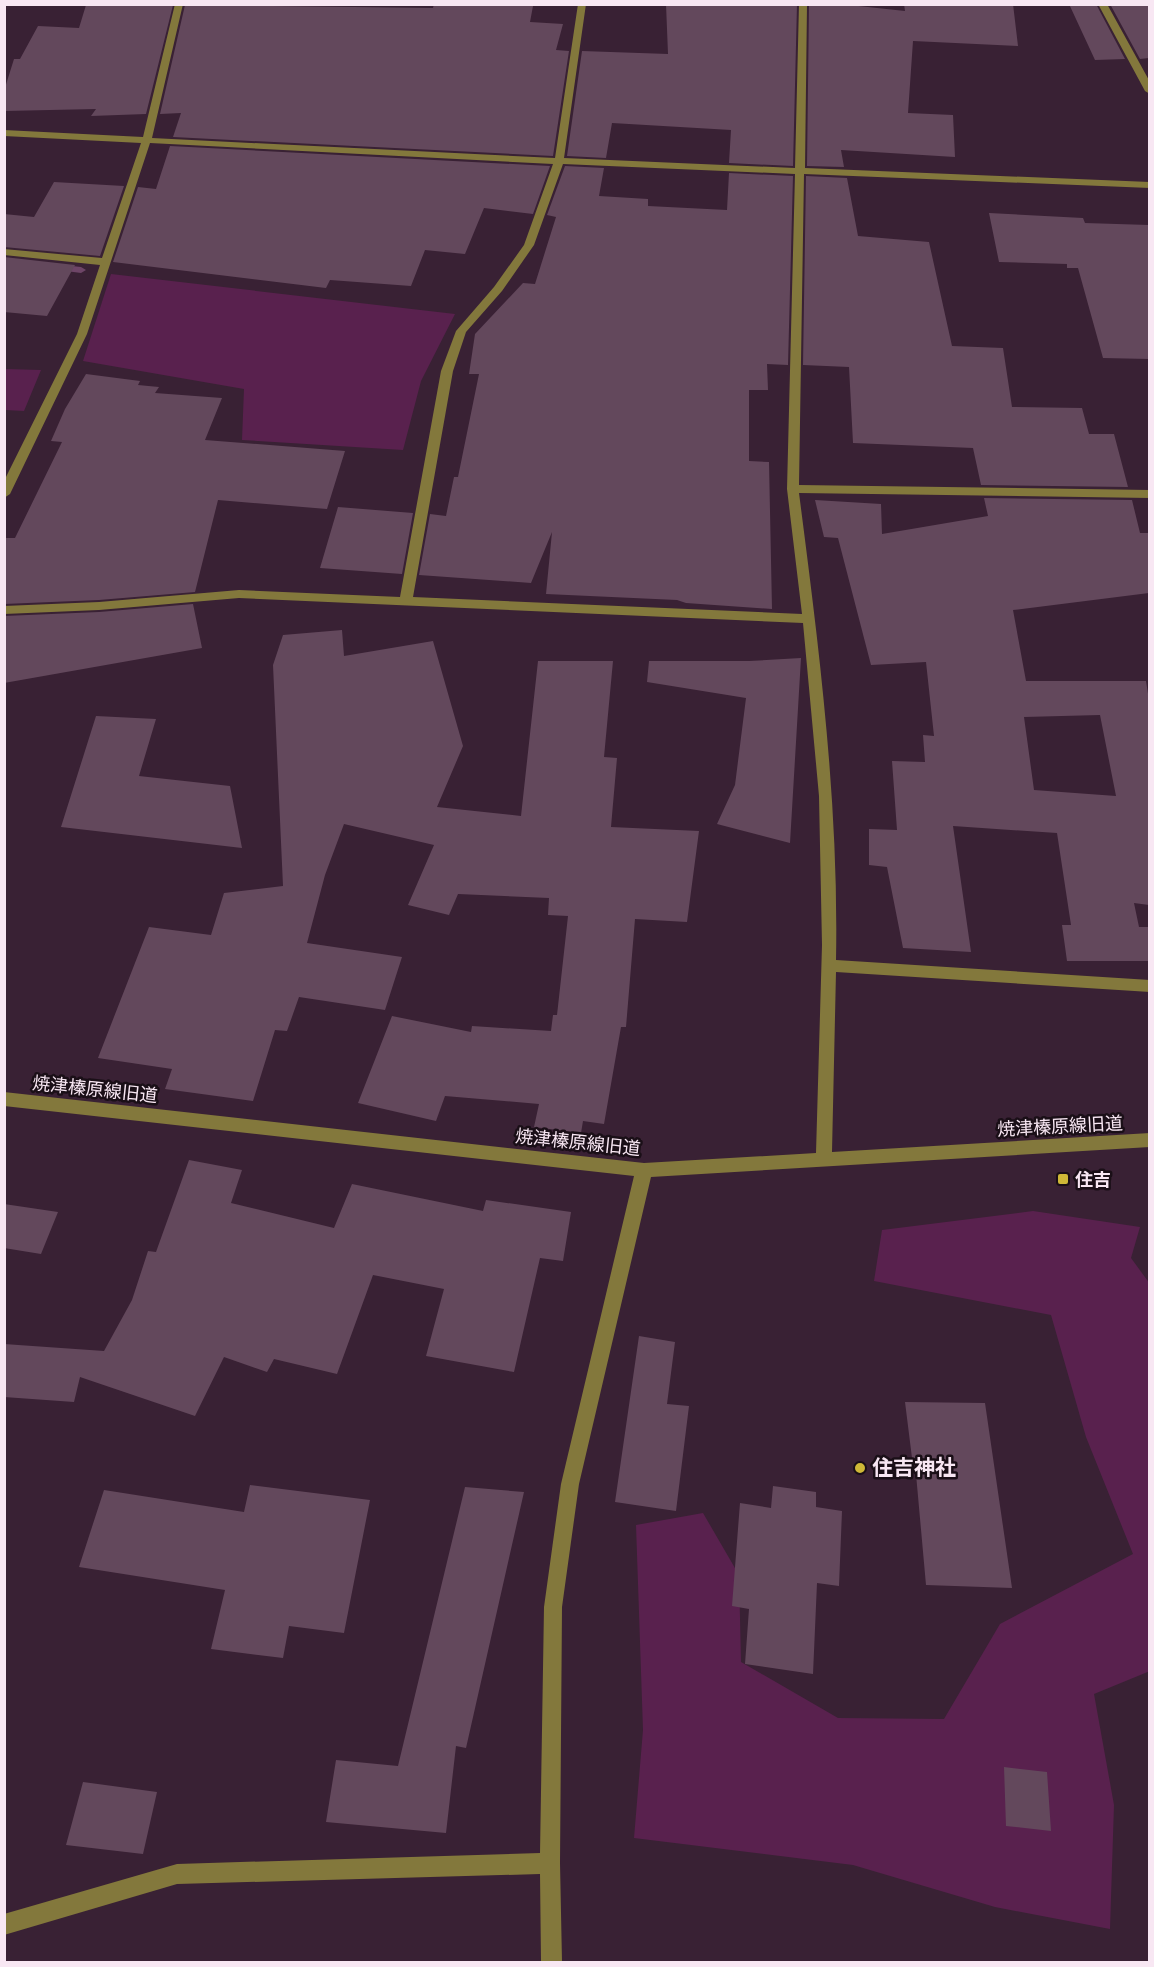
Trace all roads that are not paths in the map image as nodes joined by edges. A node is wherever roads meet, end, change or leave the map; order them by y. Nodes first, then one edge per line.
1 (179, 4) edge
2 (582, 4) edge
3 (803, 4) edge
4 (1102, 4) edge
5 (1149, 91) edge
6 (4, 133) edge
7 (147, 139) junction
8 (559, 161) junction
9 (798, 170) junction
10 (1149, 185) edge
11 (4, 252) edge
12 (106, 262) junction
13 (793, 489) junction
14 (4, 494) edge
15 (1149, 494) edge
16 (406, 600) junction
17 (4, 610) edge
18 (809, 619) junction
19 (827, 965) junction
20 (1149, 986) edge
21 (4, 1099) edge
22 (1149, 1140) edge
23 (824, 1159) junction
24 (644, 1170) junction
25 (550, 1863) junction
26 (4, 1925) edge
27 (552, 1962) edge

1 - 7 street
2 - 8 street
3 - 9 street
4 - 5 street
6 - 7 street
7 - 8 street
7 - 12 street
8 - 9 street
8 - 16 street
9 - 10 street
9 - 13 street
11 - 12 street
12 - 14 street
13 - 15 street
13 - 18 street
16 - 17 street
16 - 18 street
18 - 19 street
19 - 20 street
19 - 23 street
21 - 24 street, 焼津榛原線旧道
22 - 23 street, 焼津榛原線旧道
23 - 24 street, 焼津榛原線旧道
24 - 25 street
25 - 26 street
25 - 27 street

